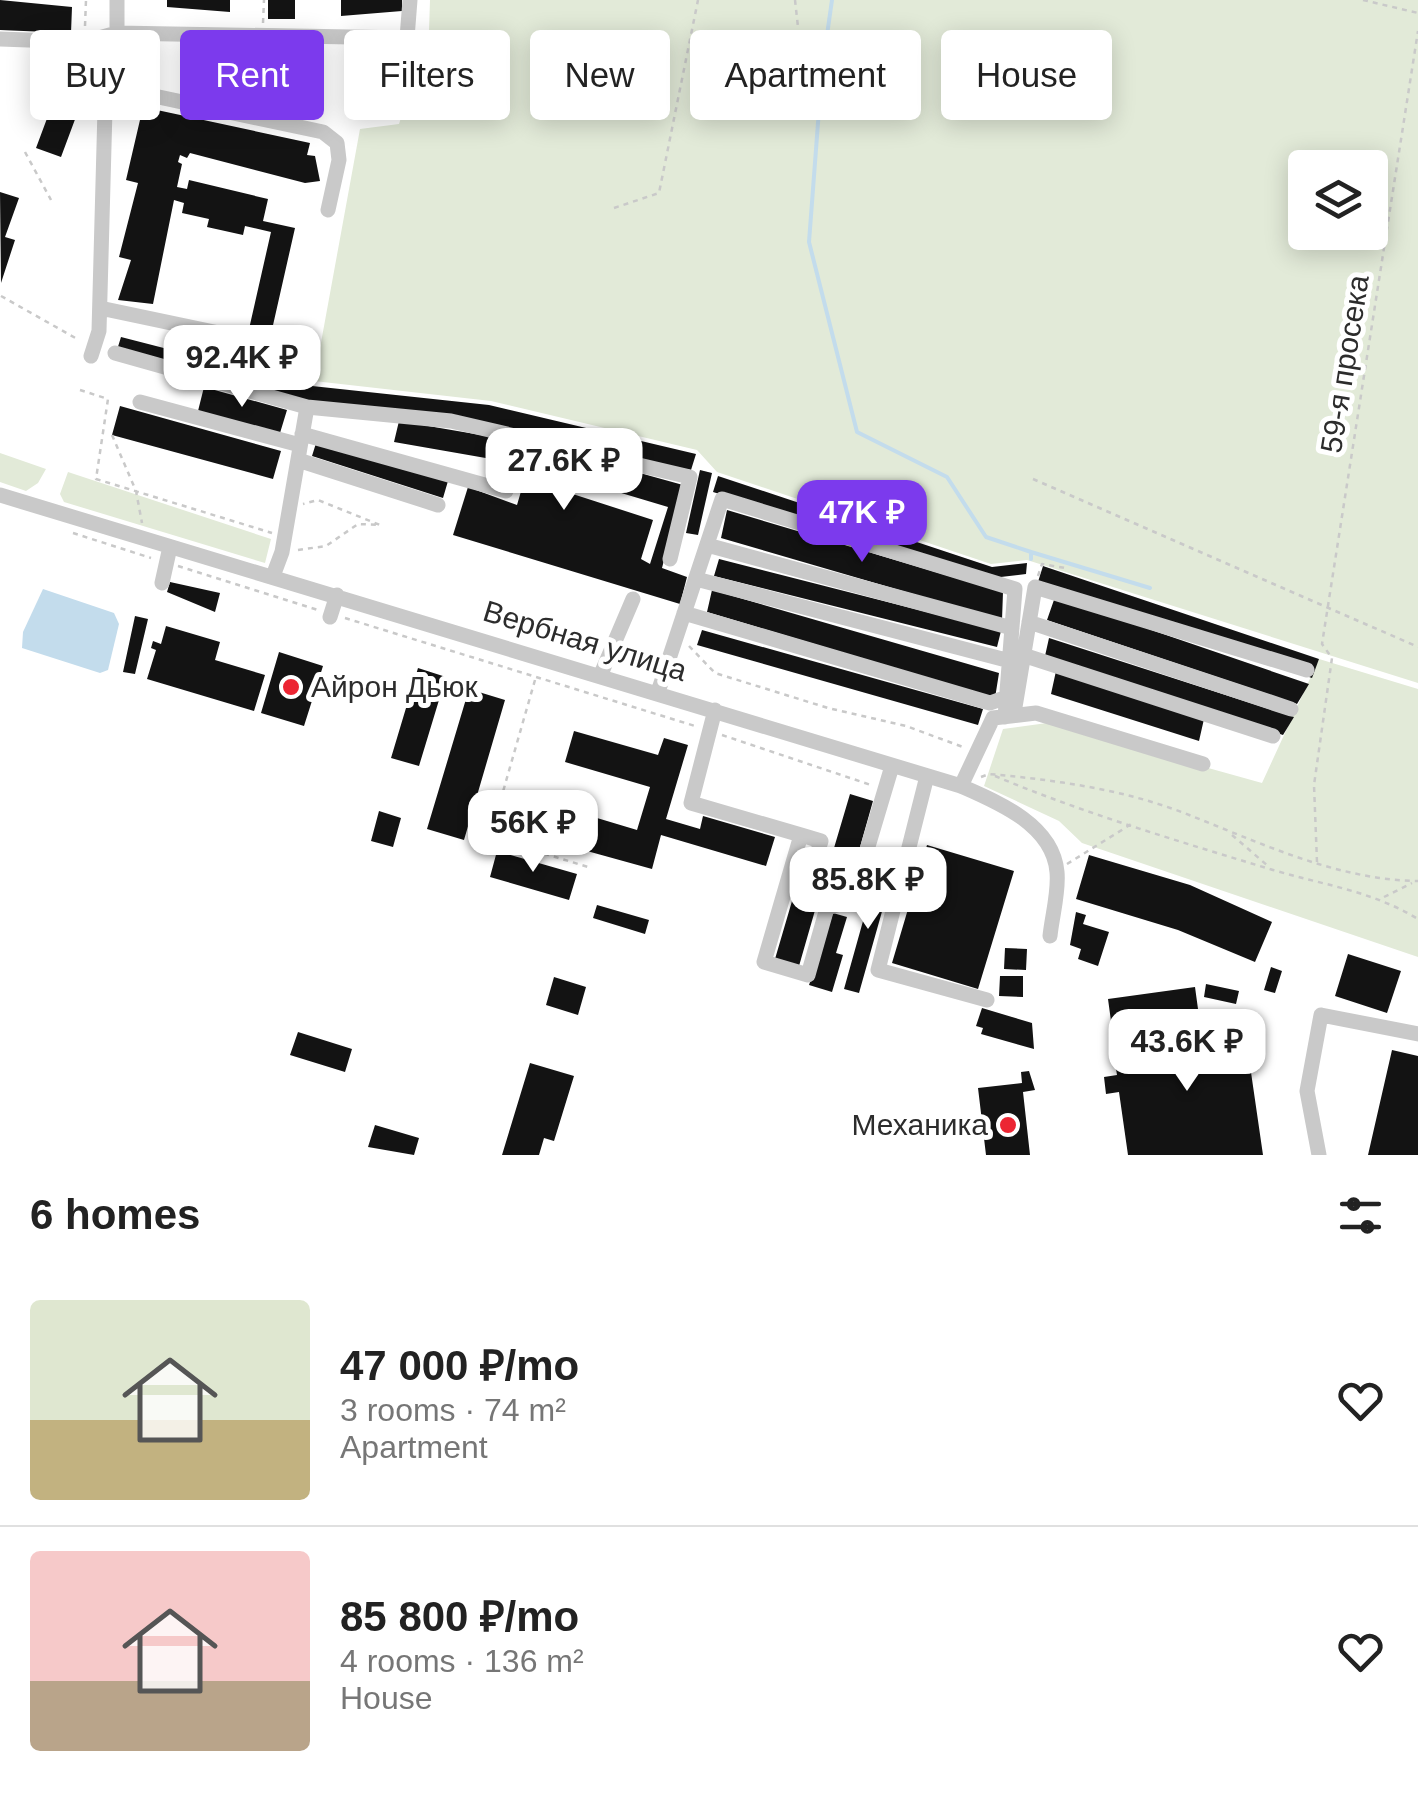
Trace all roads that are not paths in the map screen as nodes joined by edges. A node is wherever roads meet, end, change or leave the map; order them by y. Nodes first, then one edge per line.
1 (117, 0) edge
2 (410, 0) edge
3 (280, 19) dead end
4 (117, 30) edge
5 (274, 30) edge
6 (324, 37) edge
7 (0, 39) edge
8 (30, 40) edge
9 (328, 210) dead end
10 (100, 308) junction
11 (280, 346) dead end
12 (115, 353) dead end
13 (91, 356) dead end
14 (140, 402) dead end
15 (307, 407) junction
16 (300, 446) junction
17 (506, 491) dead end
18 (0, 495) edge
19 (438, 505) dead end
20 (707, 544) junction
21 (169, 555) junction
22 (670, 559) dead end
23 (272, 576) junction
24 (696, 579) junction
25 (162, 584) dead end
26 (337, 595) junction
27 (634, 600) dead end
28 (684, 613) junction
29 (330, 616) road end
30 (1029, 622) junction
31 (1012, 628) junction
32 (1017, 658) junction
33 (1307, 670) dead end
34 (601, 674) junction
35 (658, 692) junction
36 (1007, 698) junction
37 (1291, 709) dead end
38 (715, 710) junction
39 (1009, 716) junction
40 (1273, 736) dead end
41 (1203, 764) dead end
42 (892, 766) junction
43 (927, 776) junction
44 (961, 786) junction
45 (801, 835) junction
46 (814, 864) dead end
47 (1050, 936) dead end
48 (987, 1000) dead end
49 (1418, 1034) edge
50 (1319, 1155) edge

1 - 4 street
2 - 6 street
3 - 5 street
7 - 8 street
9 - 10 street
10 - 11 street
10 - 13 street
12 - 15 street
14 - 16 street
15 - 16 street
15 - 22 street
16 - 17 street
16 - 19 street
16 - 23 street
18 - 21 street, Вербная улица
20 - 24 street
20 - 31 street
20 - 31 street
21 - 23 street, Вербная улица
21 - 25 street
23 - 26 street, Вербная улица
24 - 28 street
24 - 32 street
26 - 29 street
26 - 34 street, Вербная улица
27 - 34 street
28 - 35 street
28 - 36 street
30 - 32 street
30 - 33 street
30 - 37 street
31 - 32 street
32 - 36 street
32 - 39 street
32 - 40 street
34 - 35 street, Вербная улица
35 - 38 street, Вербная улица
36 - 39 street
38 - 42 street, Вербная улица
38 - 45 street
39 - 41 street
39 - 44 street
42 - 43 street, Вербная улица
42 - 45 street
43 - 44 street, Вербная улица
43 - 48 street
44 - 47 street, Вербная улица
45 - 46 street
49 - 50 street

